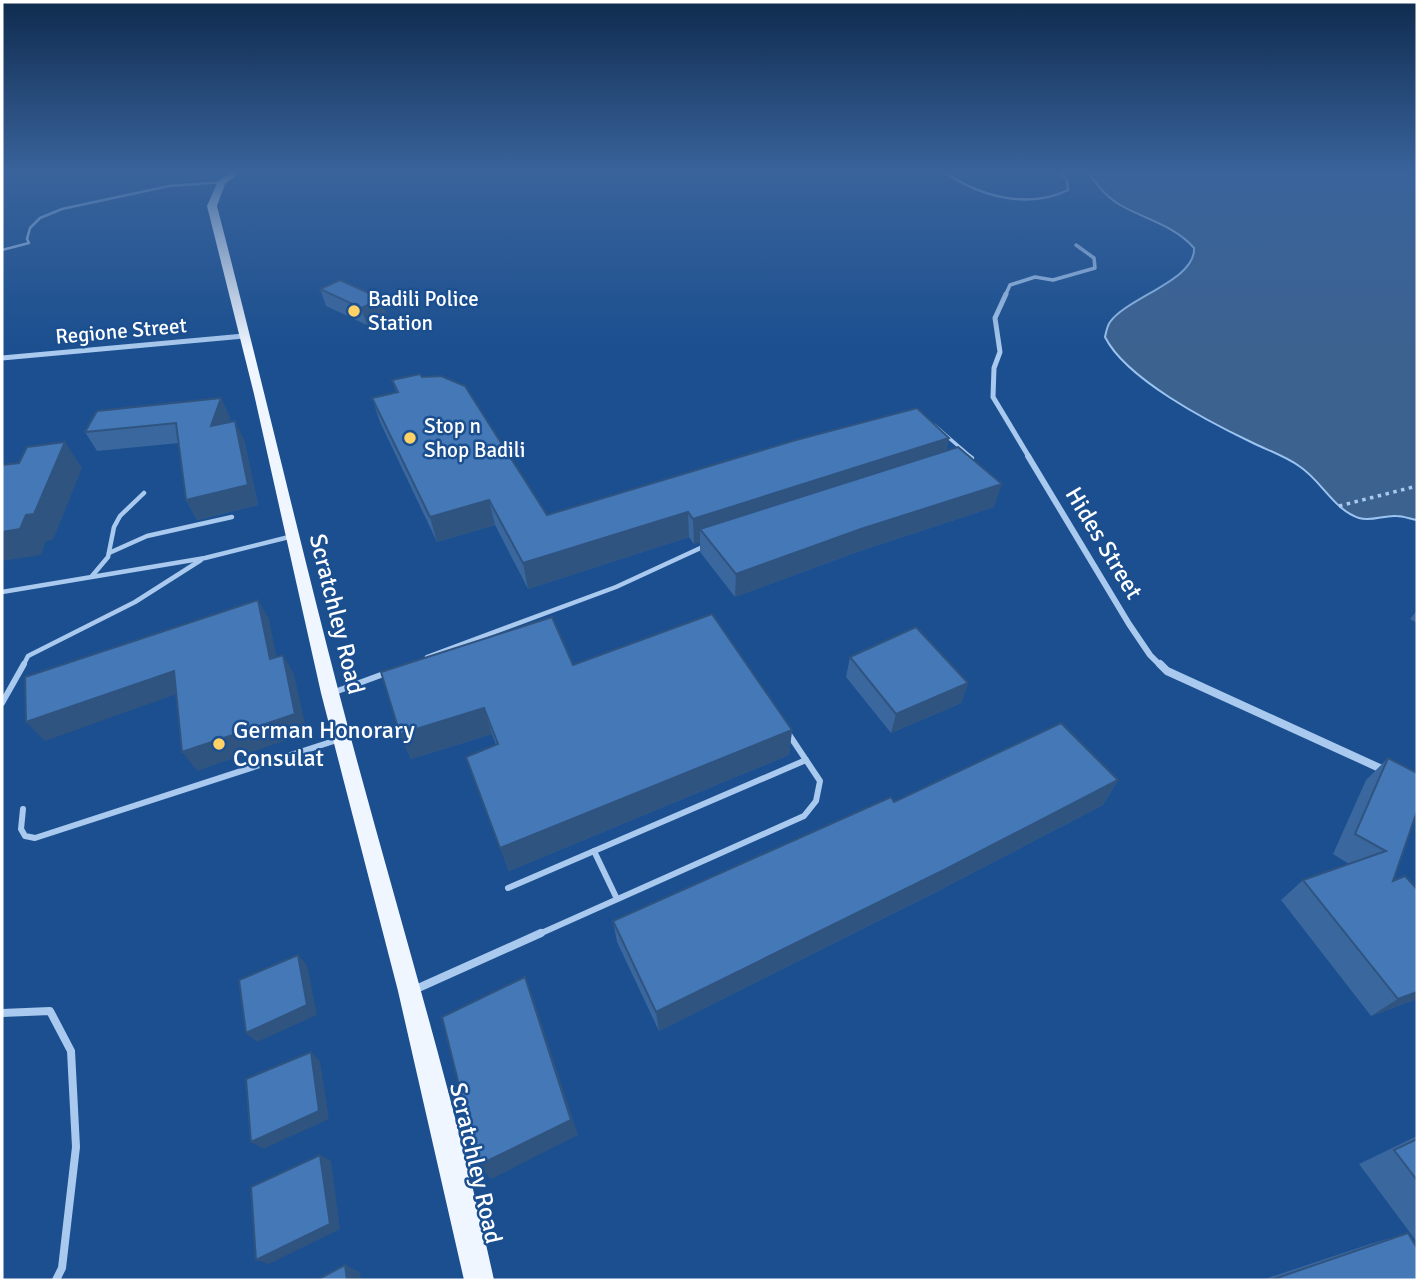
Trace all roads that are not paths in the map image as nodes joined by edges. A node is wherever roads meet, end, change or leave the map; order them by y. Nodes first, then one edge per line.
1 (29, 231) edge
2 (218, 231) edge
3 (1076, 245) dead end
4 (2, 250) edge
5 (244, 336) junction
6 (2, 358) edge
7 (932, 423) edge
8 (961, 462) edge
9 (144, 493) dead end
10 (232, 517) dead end
11 (293, 536) junction
12 (720, 541) edge
13 (109, 553) junction
14 (205, 558) junction
15 (92, 576) junction
16 (2, 592) edge
17 (421, 660) edge
18 (395, 669) edge
19 (330, 693) junction
20 (2, 703) edge
21 (785, 728) edge
22 (343, 738) junction
23 (806, 760) junction
24 (1392, 774) edge
25 (23, 809) dead end
26 (594, 851) junction
27 (508, 888) dead end
28 (617, 899) junction
29 (410, 991) junction
30 (2, 1013) edge
31 (56, 1280) edge
32 (479, 1280) edge

1 - 4 lane
2 - 5 main road, Scratchley Road
3 - 24 street, Hides Street
5 - 6 street, Regione Street
5 - 11 main road, Scratchley Road
7 - 8 lane
9 - 13 lane
10 - 13 lane
11 - 14 lane
11 - 19 main road, Scratchley Road
12 - 17 lane
13 - 15 lane
14 - 15 lane
14 - 20 lane
15 - 16 lane
18 - 19 lane
19 - 22 main road, Scratchley Road
21 - 23 lane
22 - 25 lane
22 - 29 main road, Scratchley Road
23 - 26 lane
23 - 28 lane
26 - 27 lane
26 - 28 lane
28 - 29 lane
29 - 32 main road, Scratchley Road
30 - 31 lane

